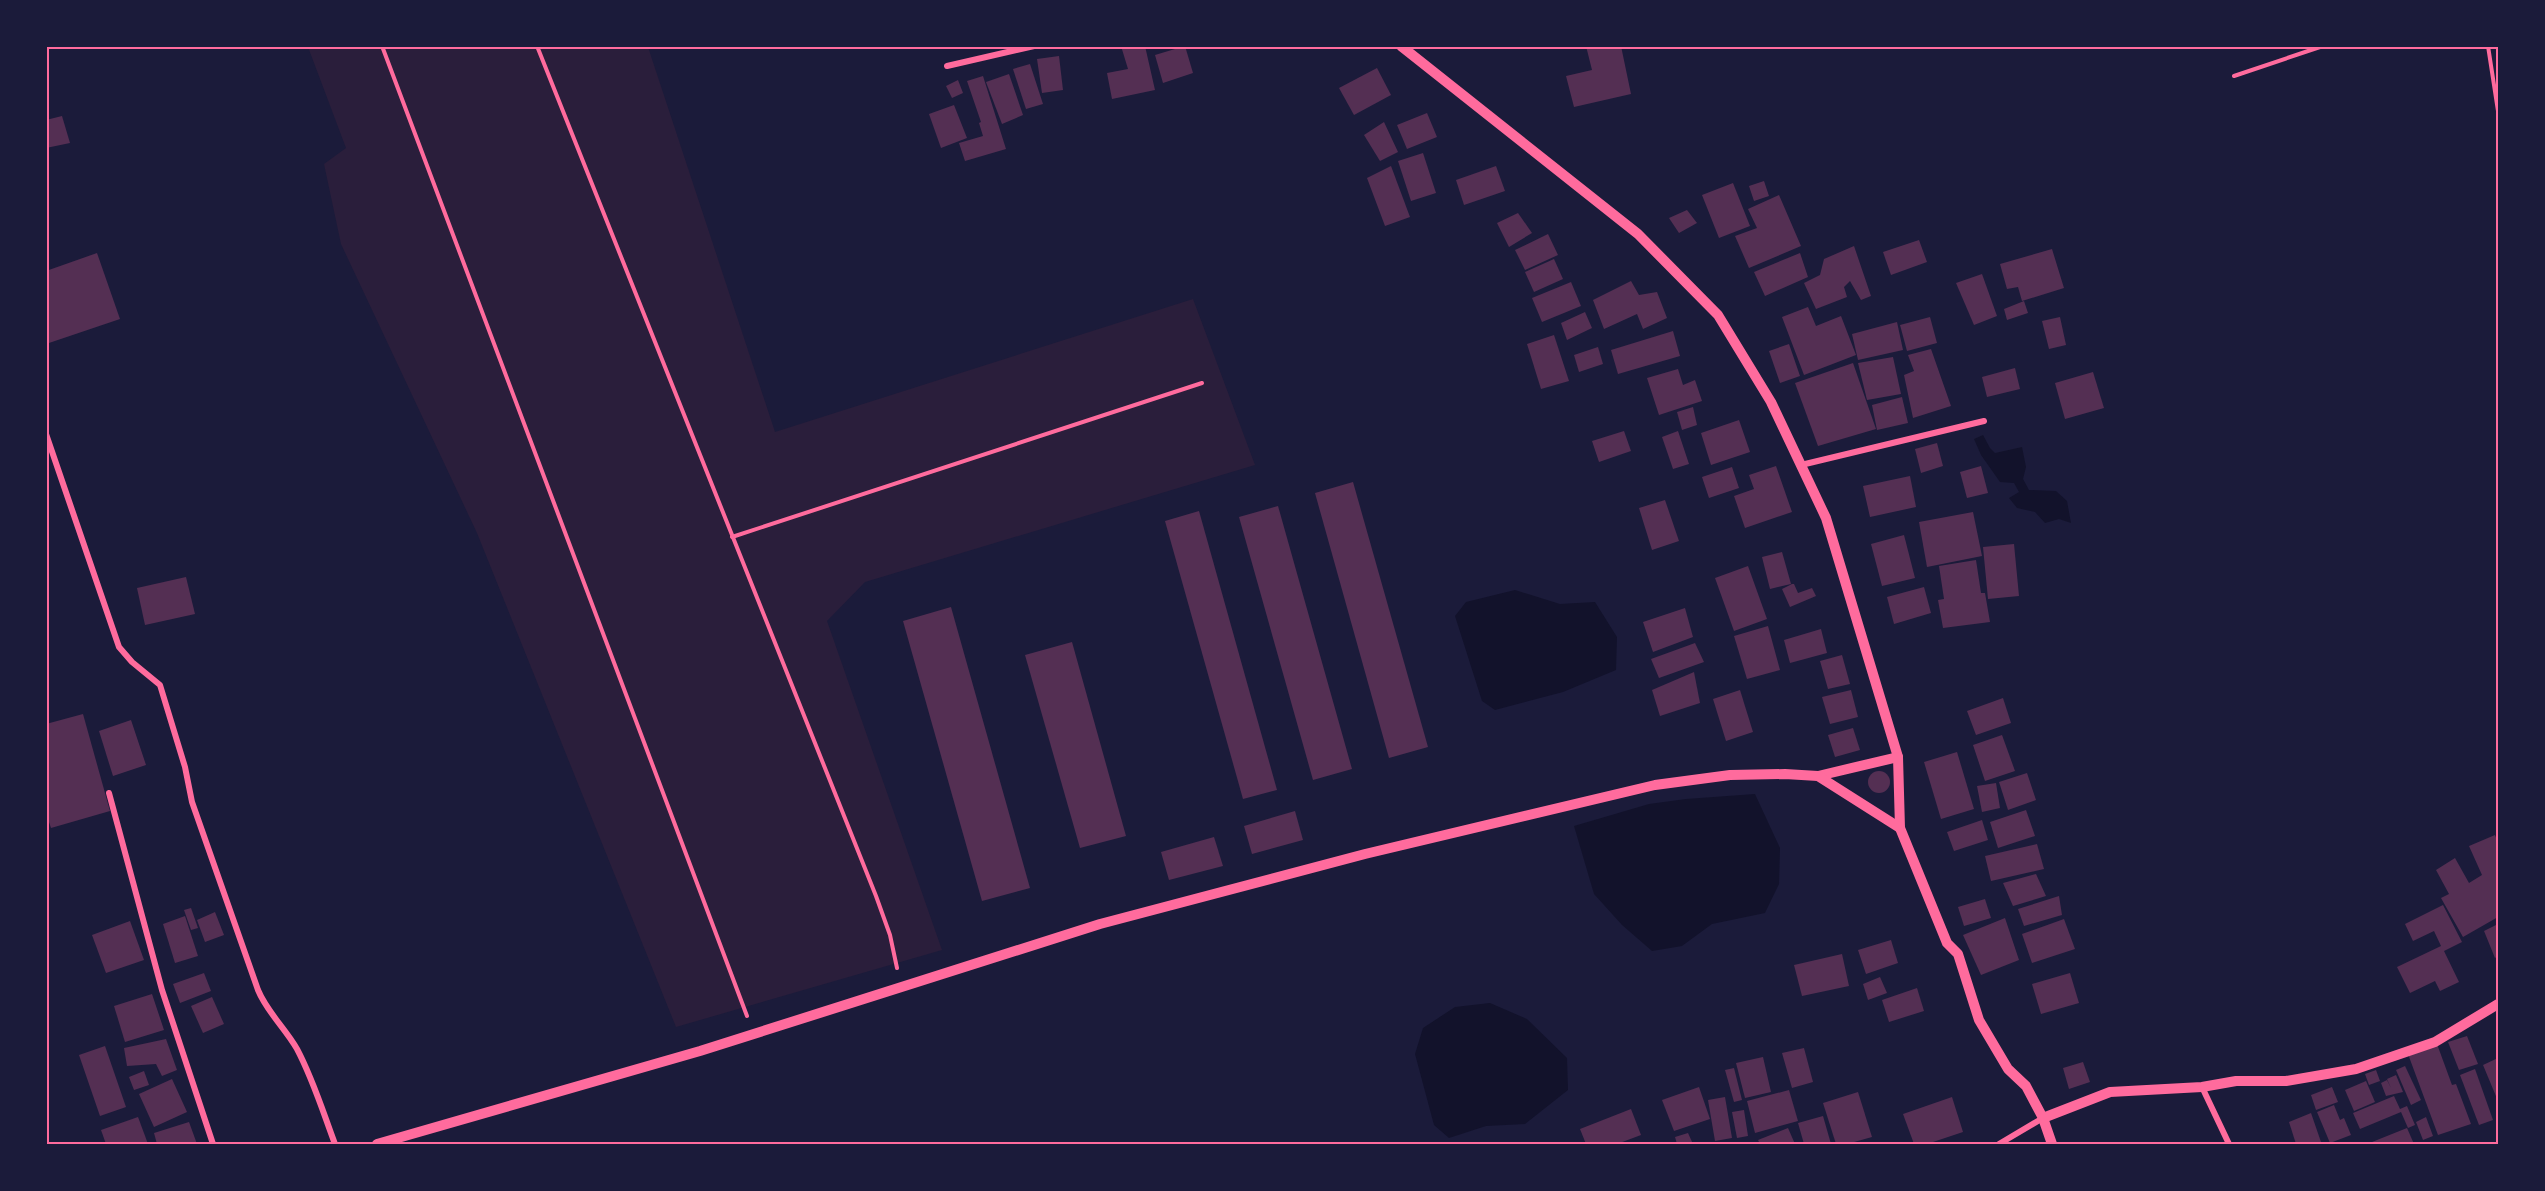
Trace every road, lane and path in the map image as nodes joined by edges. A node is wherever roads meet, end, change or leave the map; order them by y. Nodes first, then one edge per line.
1 (382, 46) edge
2 (537, 46) edge
3 (1034, 46) edge
4 (1401, 46) edge
5 (2323, 46) edge
6 (2488, 46) edge
7 (947, 66) dead end
8 (2234, 76) dead end
9 (2499, 111) edge
10 (1202, 383) dead end
11 (1984, 421) dead end
12 (46, 434) edge
13 (1801, 465) junction
14 (732, 537) junction
15 (1898, 758) junction
16 (1818, 776) junction
17 (109, 794) dead end
18 (1900, 828) junction
19 (896, 989) junction
20 (2499, 1004) edge
21 (754, 1034) junction
22 (2202, 1087) junction
23 (2043, 1118) junction
24 (213, 1144) edge
25 (334, 1144) edge
26 (377, 1144) edge
27 (1999, 1144) edge
28 (2052, 1144) edge
29 (2229, 1144) edge

1 - 21 path
2 - 14 path
3 - 7 street
4 - 13 street
5 - 8 path
6 - 9 path
10 - 14 path
11 - 13 street
12 - 25 street
13 - 15 street
14 - 19 path
15 - 16 street
15 - 18 street
16 - 18 street
16 - 19 street
17 - 24 street
18 - 23 street
19 - 21 street
20 - 22 street
21 - 26 street
22 - 23 street
22 - 29 street
23 - 27 street
23 - 28 street

